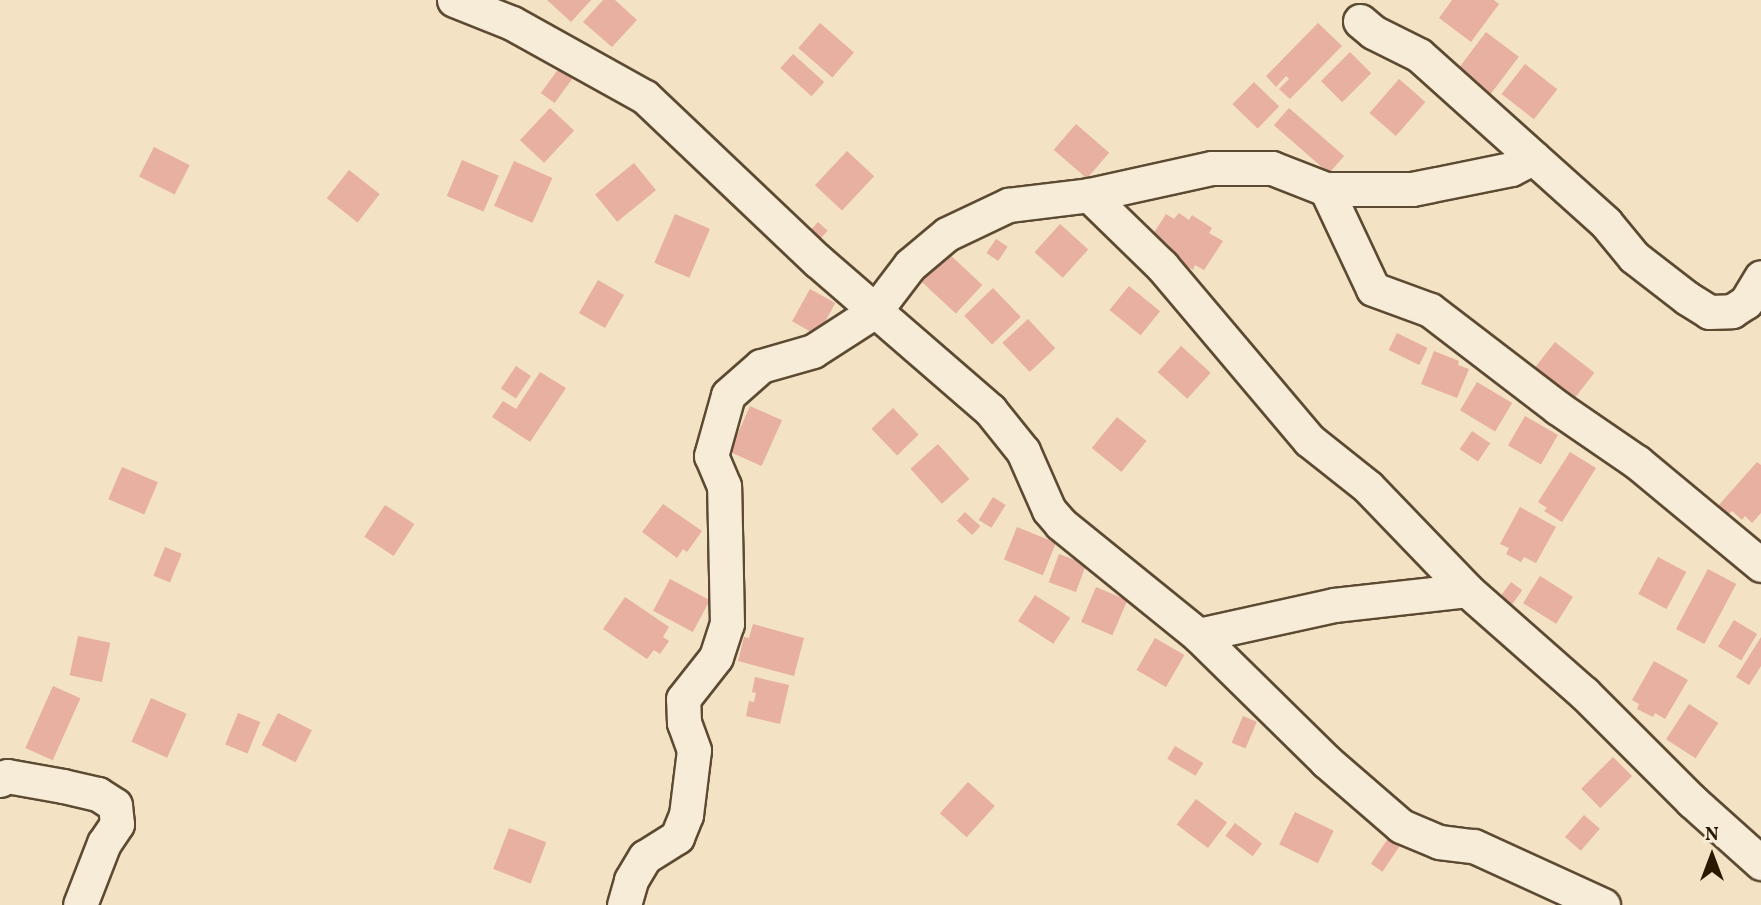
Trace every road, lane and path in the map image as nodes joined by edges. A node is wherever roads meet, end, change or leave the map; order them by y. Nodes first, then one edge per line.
1 (454, 0) edge
2 (1360, 21) dead end
3 (1533, 158) junction
4 (1326, 189) junction
5 (1090, 195) junction
6 (1761, 277) edge
7 (875, 311) junction
8 (1761, 565) edge
9 (1467, 590) junction
10 (1198, 635) junction
11 (0, 780) edge
12 (1761, 863) edge
13 (80, 905) edge
14 (624, 905) edge
15 (1603, 905) edge

1 - 7 street
2 - 3 street
3 - 4 street
3 - 6 street
4 - 5 street
4 - 8 street
5 - 7 street
5 - 9 street
7 - 10 street
7 - 14 street
9 - 10 street
9 - 12 street
10 - 15 street
11 - 13 street

